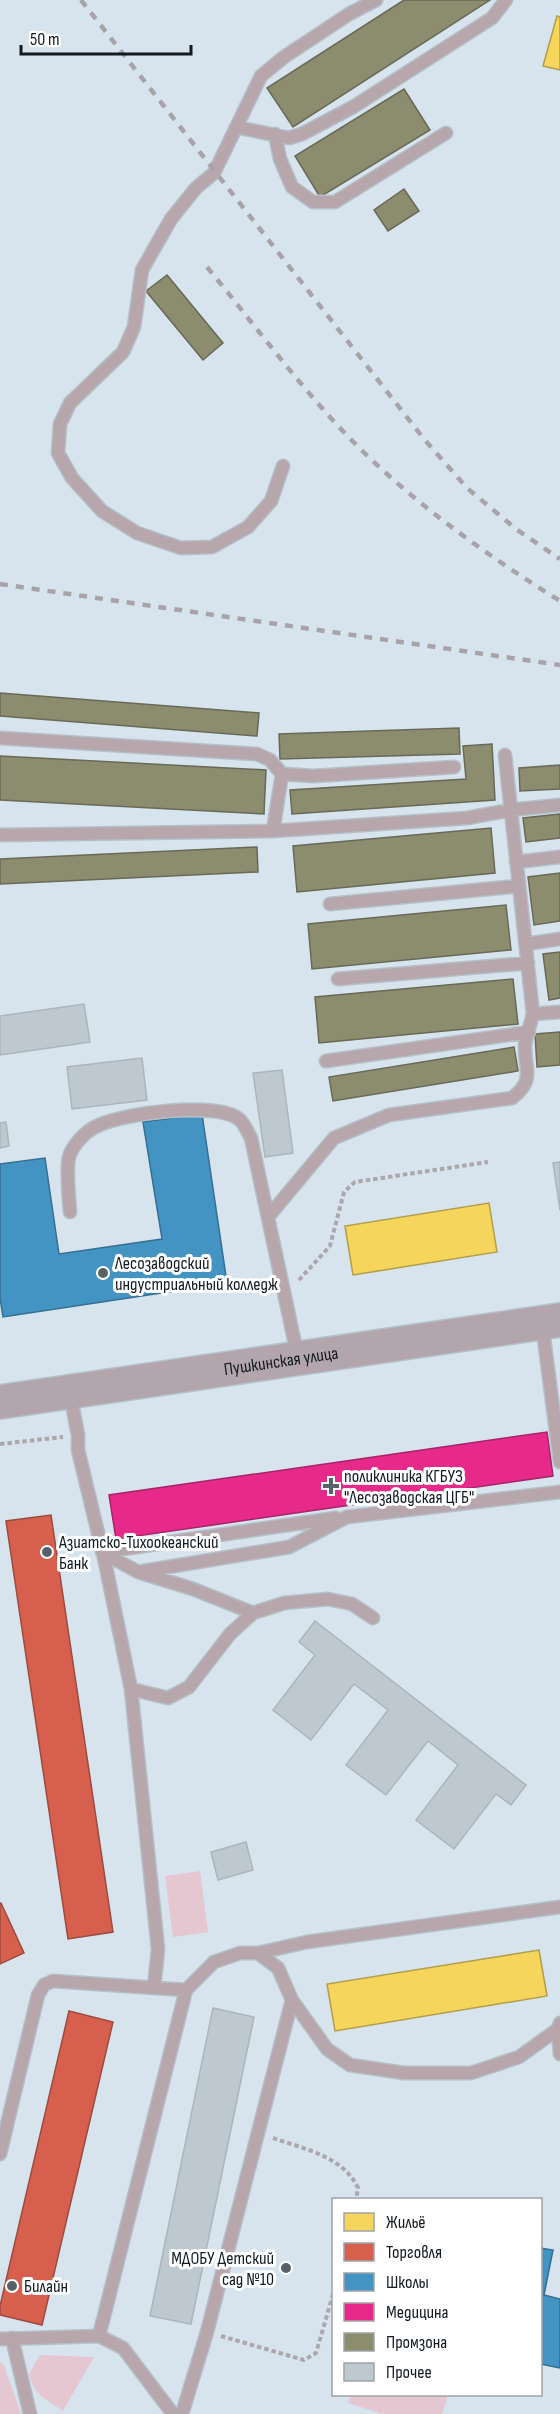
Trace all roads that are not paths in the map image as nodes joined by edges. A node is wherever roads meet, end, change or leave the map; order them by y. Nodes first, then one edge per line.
1 (376, 0) edge
2 (506, 0) edge
3 (236, 128) junction
4 (446, 133) dead end
5 (275, 134) junction
6 (283, 466) dead end
7 (0, 738) edge
8 (505, 755) dead end
9 (454, 767) dead end
10 (282, 774) junction
11 (560, 804) edge
12 (511, 810) junction
13 (273, 831) junction
14 (0, 835) edge
15 (560, 856) edge
16 (516, 862) junction
17 (519, 886) junction
18 (330, 904) dead end
19 (560, 939) edge
20 (526, 944) junction
21 (528, 963) junction
22 (338, 979) dead end
23 (560, 1012) edge
24 (533, 1014) junction
25 (529, 1032) junction
26 (326, 1061) dead end
27 (70, 1212) dead end
28 (268, 1217) junction
29 (551, 1321) edge
30 (298, 1359) junction
31 (70, 1393) junction
32 (0, 1402) edge
33 (560, 1462) edge
34 (560, 1492) edge
35 (347, 1517) junction
36 (102, 1552) junction
37 (138, 1572) junction
38 (254, 1613) junction
39 (374, 1618) dead end
40 (131, 1689) junction
41 (560, 1907) edge
42 (258, 1953) junction
43 (154, 1988) junction
44 (186, 1990) junction
45 (292, 2000) junction
46 (559, 2026) edge
47 (560, 2054) edge
48 (0, 2154) edge
49 (99, 2336) junction
50 (6, 2339) edge
51 (30, 2414) edge
52 (173, 2414) edge
53 (182, 2414) edge

1 - 3 lane
2 - 5 lane
3 - 5 lane
3 - 6 lane
4 - 5 lane
7 - 10 lane
8 - 12 lane
9 - 10 lane
10 - 13 lane
11 - 12 lane
12 - 13 lane
12 - 16 lane
13 - 14 lane
15 - 16 lane
16 - 17 lane
17 - 18 lane
17 - 20 lane
19 - 20 lane
20 - 21 lane
21 - 22 lane
21 - 24 lane
23 - 24 lane
24 - 25 lane
25 - 26 lane
25 - 28 lane
27 - 28 lane
28 - 30 lane
29 - 30 main road, Пушкинская улица
29 - 33 lane
30 - 31 main road, Пушкинская улица
31 - 32 main road, Пушкинская улица
31 - 36 lane
34 - 35 lane
35 - 36 lane
35 - 37 lane
36 - 37 lane
36 - 40 lane
37 - 38 lane
38 - 39 lane
38 - 40 lane
40 - 43 lane
41 - 42 lane
42 - 44 lane
42 - 45 lane
43 - 44 lane
43 - 48 lane
44 - 49 lane
45 - 46 lane
45 - 53 lane
46 - 47 lane
49 - 50 lane
49 - 52 lane
50 - 51 lane

